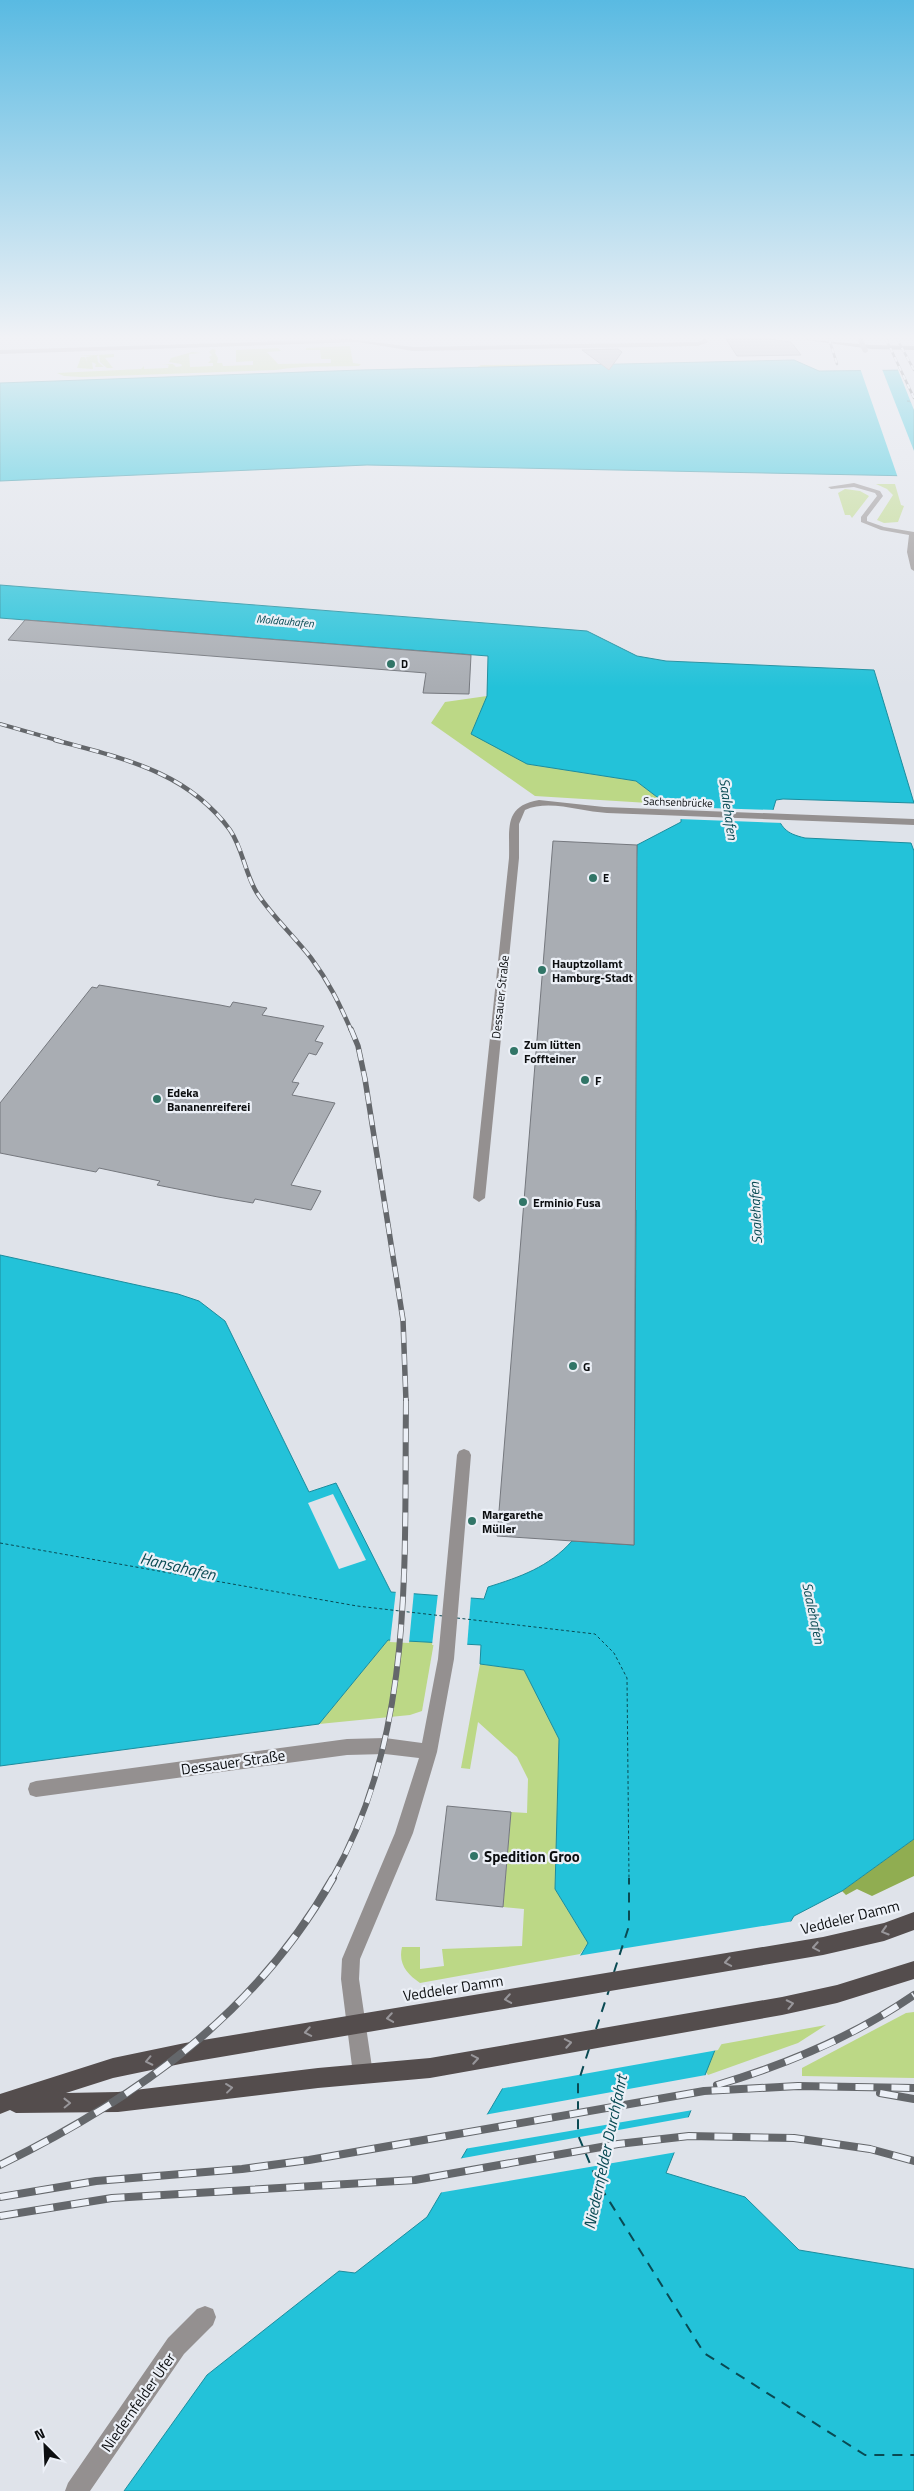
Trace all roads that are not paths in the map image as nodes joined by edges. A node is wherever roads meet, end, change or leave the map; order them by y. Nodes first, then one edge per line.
1 (831, 487) dead end
2 (883, 529) junction
3 (914, 534) edge
4 (911, 545) junction
5 (914, 569) edge
6 (532, 804) joint
7 (914, 822) edge
8 (479, 1198) dead end
9 (464, 1455) dead end
10 (429, 1752) junction
11 (36, 1789) dead end
12 (914, 1921) edge
13 (914, 1970) edge
14 (356, 2024) junction
15 (363, 2074) junction
16 (0, 2104) edge
17 (205, 2317) dead end
18 (76, 2491) edge

1 - 2 street
2 - 3 street
2 - 4 street
3 - 4 street
4 - 5 street
6 - 7 street, Sachsenbrücke
6 - 8 street, Dessauer Straße
9 - 10 street
10 - 11 street, Dessauer Straße
10 - 14 street
12 -> 14 main road, Veddeler Damm
15 -> 13 main road, Veddeler Damm
14 - 15 street
14 -> 16 main road, Veddeler Damm
16 -> 15 main road, Veddeler Damm
17 - 18 street, Niedernfelder Ufer

